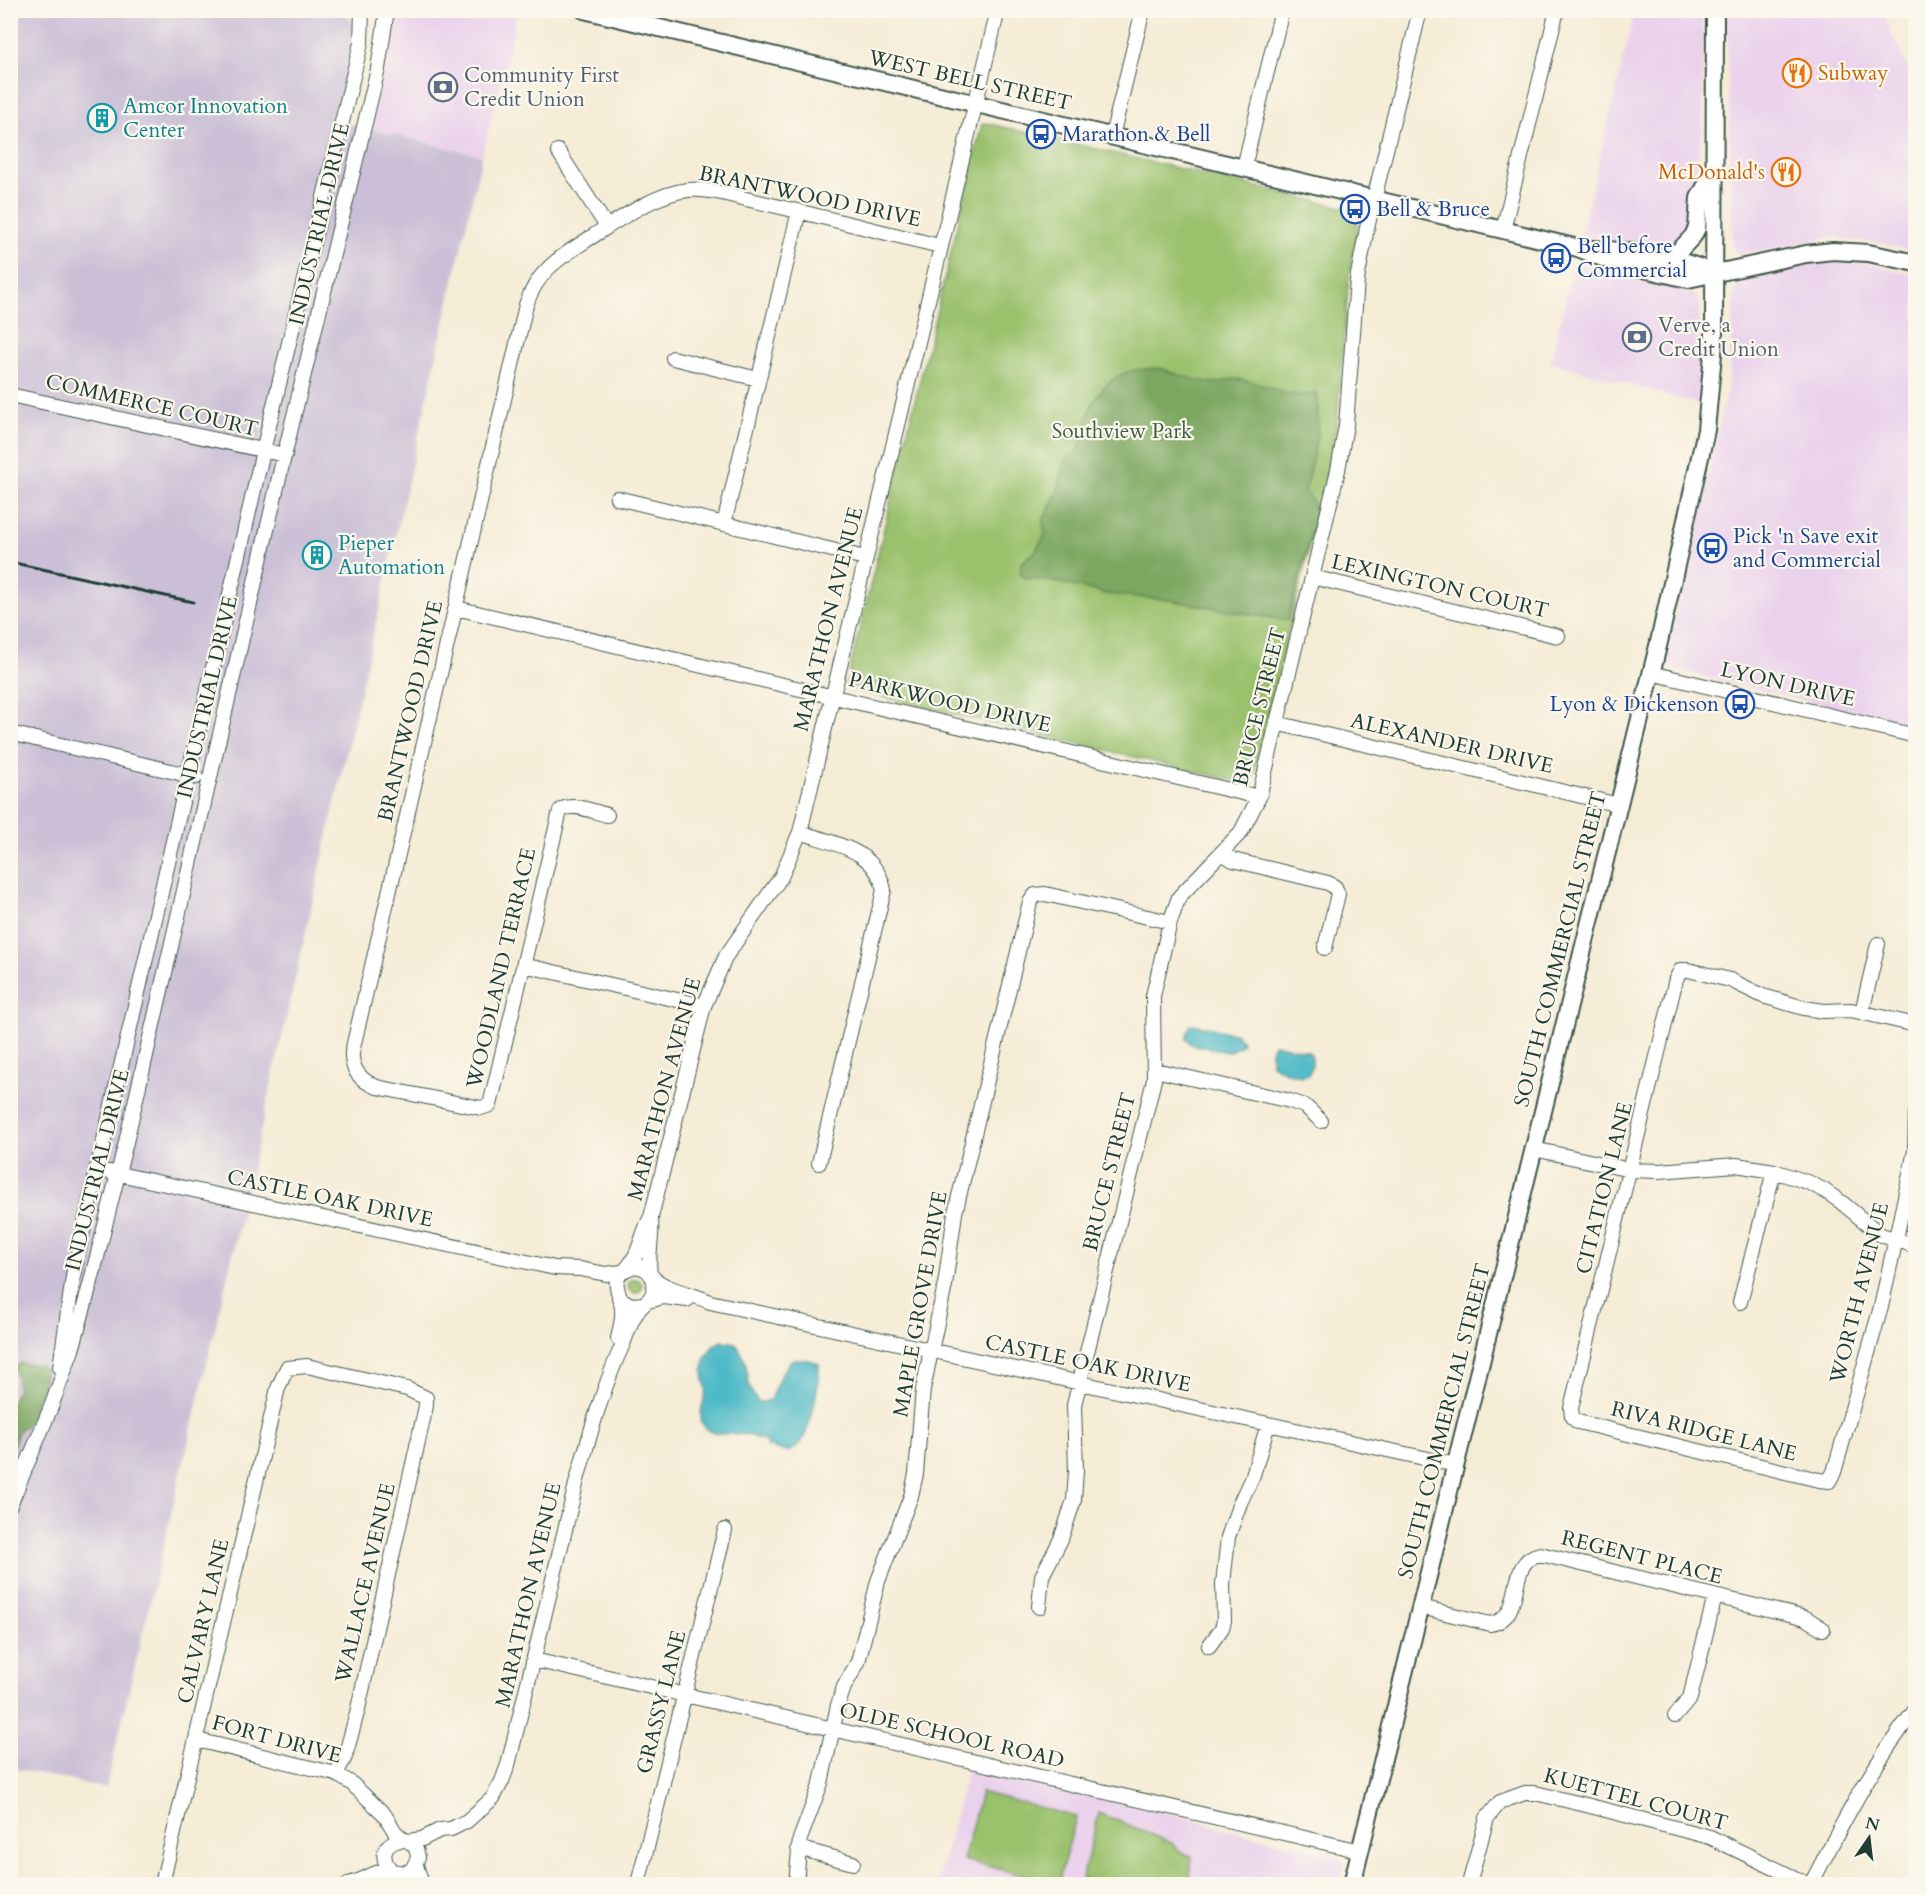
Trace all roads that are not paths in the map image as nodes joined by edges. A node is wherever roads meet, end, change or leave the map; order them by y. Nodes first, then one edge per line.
1 (362, 10) edge
2 (387, 10) edge
3 (584, 10) edge
4 (998, 10) edge
5 (1143, 10) edge
6 (1282, 10) edge
7 (1420, 10) edge
8 (1557, 10) edge
9 (1715, 10) edge
10 (975, 104) junction
11 (1112, 136) junction
12 (558, 151) dead end
13 (1244, 167) junction
14 (1715, 170) junction
15 (1374, 199) junction
16 (799, 211) junction
17 (607, 227) junction
18 (1503, 230) junction
19 (940, 246) junction
20 (1578, 248) junction
21 (1661, 258) junction
22 (1916, 263) edge
23 (1714, 273) junction
24 (673, 358) dead end
25 (758, 379) junction
26 (10, 395) edge
27 (263, 451) junction
28 (285, 455) junction
29 (618, 498) dead end
30 (724, 524) junction
31 (865, 558) junction
32 (1312, 578) junction
33 (456, 608) junction
34 (1558, 636) dead end
35 (1651, 673) junction
36 (831, 695) junction
37 (1276, 723) junction
38 (10, 733) edge
39 (1916, 736) edge
40 (189, 776) junction
41 (210, 780) junction
42 (1259, 797) junction
43 (1619, 805) junction
44 (607, 815) dead end
45 (800, 832) junction
46 (1222, 853) junction
47 (1170, 922) junction
48 (1878, 944) dead end
49 (1325, 948) dead end
50 (523, 965) junction
51 (704, 1005) junction
52 (1862, 1012) junction
53 (1916, 1025) edge
54 (352, 1063) joint
55 (1155, 1070) junction
56 (1916, 1113) edge
57 (1320, 1121) dead end
58 (1534, 1149) junction
59 (819, 1163) dead end
60 (96, 1169) junction
61 (1630, 1170) junction
62 (1774, 1171) junction
63 (118, 1174) junction
64 (651, 1217) junction
65 (1894, 1241) junction
66 (1916, 1246) edge
67 (555, 1268) junction
68 (624, 1271) junction
69 (651, 1275) junction
70 (618, 1296) junction
71 (710, 1302) junction
72 (1740, 1302) dead end
73 (646, 1303) junction
74 (930, 1350) junction
75 (618, 1352) junction
76 (287, 1368) joint
77 (1079, 1383) junction
78 (58, 1390) junction
79 (1572, 1417) joint
80 (1268, 1424) junction
81 (1456, 1465) junction
82 (1829, 1480) joint
83 (10, 1505) edge
84 (725, 1530) dead end
85 (1714, 1596) junction
86 (1039, 1606) dead end
87 (1421, 1608) junction
88 (1823, 1629) dead end
89 (1209, 1646) dead end
90 (534, 1660) junction
91 (685, 1694) junction
92 (1916, 1709) edge
93 (1675, 1716) dead end
94 (833, 1728) junction
95 (197, 1740) junction
96 (336, 1774) junction
97 (373, 1805) junction
98 (451, 1829) junction
99 (406, 1840) junction
100 (798, 1848) junction
101 (385, 1851) junction
102 (1361, 1851) junction
103 (417, 1861) junction
104 (853, 1863) dead end
105 (396, 1872) junction
106 (162, 1884) edge
107 (348, 1884) edge
108 (411, 1884) edge
109 (422, 1884) edge
110 (638, 1884) edge
111 (796, 1884) edge
112 (1352, 1884) edge
113 (1468, 1884) edge
114 (1809, 1884) edge

1 - 27 street, INDUSTRIAL DRIVE
2 - 28 street, INDUSTRIAL DRIVE
3 - 10 main road, WEST BELL STREET
4 - 10 street, MARATHON AVENUE
5 - 11 street
6 - 13 street
7 - 15 street, BRUCE STREET
8 - 18 street
9 - 14 main road, SOUTH COMMERCIAL STREET
10 - 11 main road, WEST BELL STREET
10 - 19 street, MARATHON AVENUE
11 - 13 main road, WEST BELL STREET
12 - 17 street
13 - 15 main road, WEST BELL STREET
14 - 21 main road
14 - 23 main road, SOUTH COMMERCIAL STREET
15 - 18 main road, WEST BELL STREET
15 - 32 street, BRUCE STREET
16 - 17 street, BRANTWOOD DRIVE
16 - 19 street, BRANTWOOD DRIVE
16 - 25 street
17 - 33 street, BRANTWOOD DRIVE
18 - 20 main road, WEST BELL STREET
19 - 31 street, MARATHON AVENUE
20 - 21 main road, WEST BELL STREET
20 - 23 main road, WEST BELL STREET
21 - 23 main road, WEST BELL STREET
22 - 23 main road
23 - 35 main road, SOUTH COMMERCIAL STREET
24 - 25 street
25 - 30 street
26 - 27 street, COMMERCE COURT
27 - 28 street, COMMERCE COURT
27 - 40 street, INDUSTRIAL DRIVE
28 - 41 street, INDUSTRIAL DRIVE
29 - 30 street
30 - 31 street
31 - 36 street, MARATHON AVENUE
32 - 34 street, LEXINGTON COURT
32 - 37 street, BRUCE STREET
33 - 36 street, PARKWOOD DRIVE
33 - 54 street, BRANTWOOD DRIVE
35 - 39 street, LYON DRIVE
35 - 43 main road, SOUTH COMMERCIAL STREET
36 - 42 street, PARKWOOD DRIVE
36 - 45 street, MARATHON AVENUE
37 - 42 street, BRUCE STREET
37 - 43 street, ALEXANDER DRIVE
38 - 40 street
40 - 41 street
40 - 60 street, INDUSTRIAL DRIVE
41 - 63 street, INDUSTRIAL DRIVE
42 - 46 street, BRUCE STREET
43 - 58 main road, SOUTH COMMERCIAL STREET
44 - 50 street, WOODLAND TERRACE
45 - 51 street, MARATHON AVENUE
45 - 59 street
46 - 47 street, BRUCE STREET
46 - 49 street
47 - 55 street, BRUCE STREET
47 - 74 street, MAPLE GROVE DRIVE
48 - 52 street
50 - 51 street
50 - 54 street, WOODLAND TERRACE
51 - 64 street, MARATHON AVENUE
52 - 53 street
52 - 61 street, CITATION LANE
55 - 57 street
55 - 77 street, BRUCE STREET
56 - 65 street, WORTH AVENUE
58 - 61 street
58 - 81 main road, SOUTH COMMERCIAL STREET
60 - 63 street, CASTLE OAK DRIVE
60 - 78 street, INDUSTRIAL DRIVE
61 - 62 street
61 - 79 street, CITATION LANE
62 - 65 street
62 - 72 street
63 - 67 street, CASTLE OAK DRIVE
63 - 78 street, INDUSTRIAL DRIVE
64 - 68 street, MARATHON AVENUE
64 - 69 street, MARATHON AVENUE
65 - 66 street
65 - 82 street, WORTH AVENUE
67 - 68 street, CASTLE OAK DRIVE
67 - 70 street, CASTLE OAK DRIVE
68 - 69 street
68 - 70 street
69 - 71 street, CASTLE OAK DRIVE
69 - 73 street
70 - 73 street
70 - 75 street, MARATHON AVENUE
71 - 73 street, CASTLE OAK DRIVE
71 - 74 street, CASTLE OAK DRIVE
73 - 75 street, MARATHON AVENUE
74 - 77 street, CASTLE OAK DRIVE
74 - 94 street, MAPLE GROVE DRIVE
75 - 90 street, MARATHON AVENUE
76 - 95 street, CALVARY LANE
76 - 96 street, WALLACE AVENUE
77 - 80 street, CASTLE OAK DRIVE
77 - 86 street, BRUCE STREET
78 - 83 street, INDUSTRIAL DRIVE
79 - 82 street, RIVA RIDGE LANE
80 - 81 street, CASTLE OAK DRIVE
80 - 89 street
81 - 87 main road, SOUTH COMMERCIAL STREET
84 - 91 street, GRASSY LANE
85 - 87 street, REGENT PLACE
85 - 88 street, REGENT PLACE
85 - 93 street
87 - 102 main road, SOUTH COMMERCIAL STREET
90 - 91 street, OLDE SCHOOL ROAD
90 - 98 street, MARATHON AVENUE
91 - 94 street, OLDE SCHOOL ROAD
91 - 110 street, GRASSY LANE
92 - 114 street
94 - 100 street, MAPLE GROVE DRIVE
94 - 102 street, OLDE SCHOOL ROAD
95 - 96 street, FORT DRIVE
95 - 106 street, CALVARY LANE
96 - 97 street, FORT DRIVE
97 - 99 street, FORT DRIVE
97 - 101 street, FORT DRIVE
98 - 99 street, MARATHON AVENUE
98 - 103 street, MARATHON AVENUE
99 - 101 street
99 - 103 street
100 - 104 street
100 - 111 street, MAPLE GROVE DRIVE
101 - 105 street
101 - 107 street
102 - 112 main road, SOUTH COMMERCIAL STREET
103 - 105 street
103 - 109 street
105 - 107 street
105 - 108 street
113 - 114 street, KUETTEL COURT

